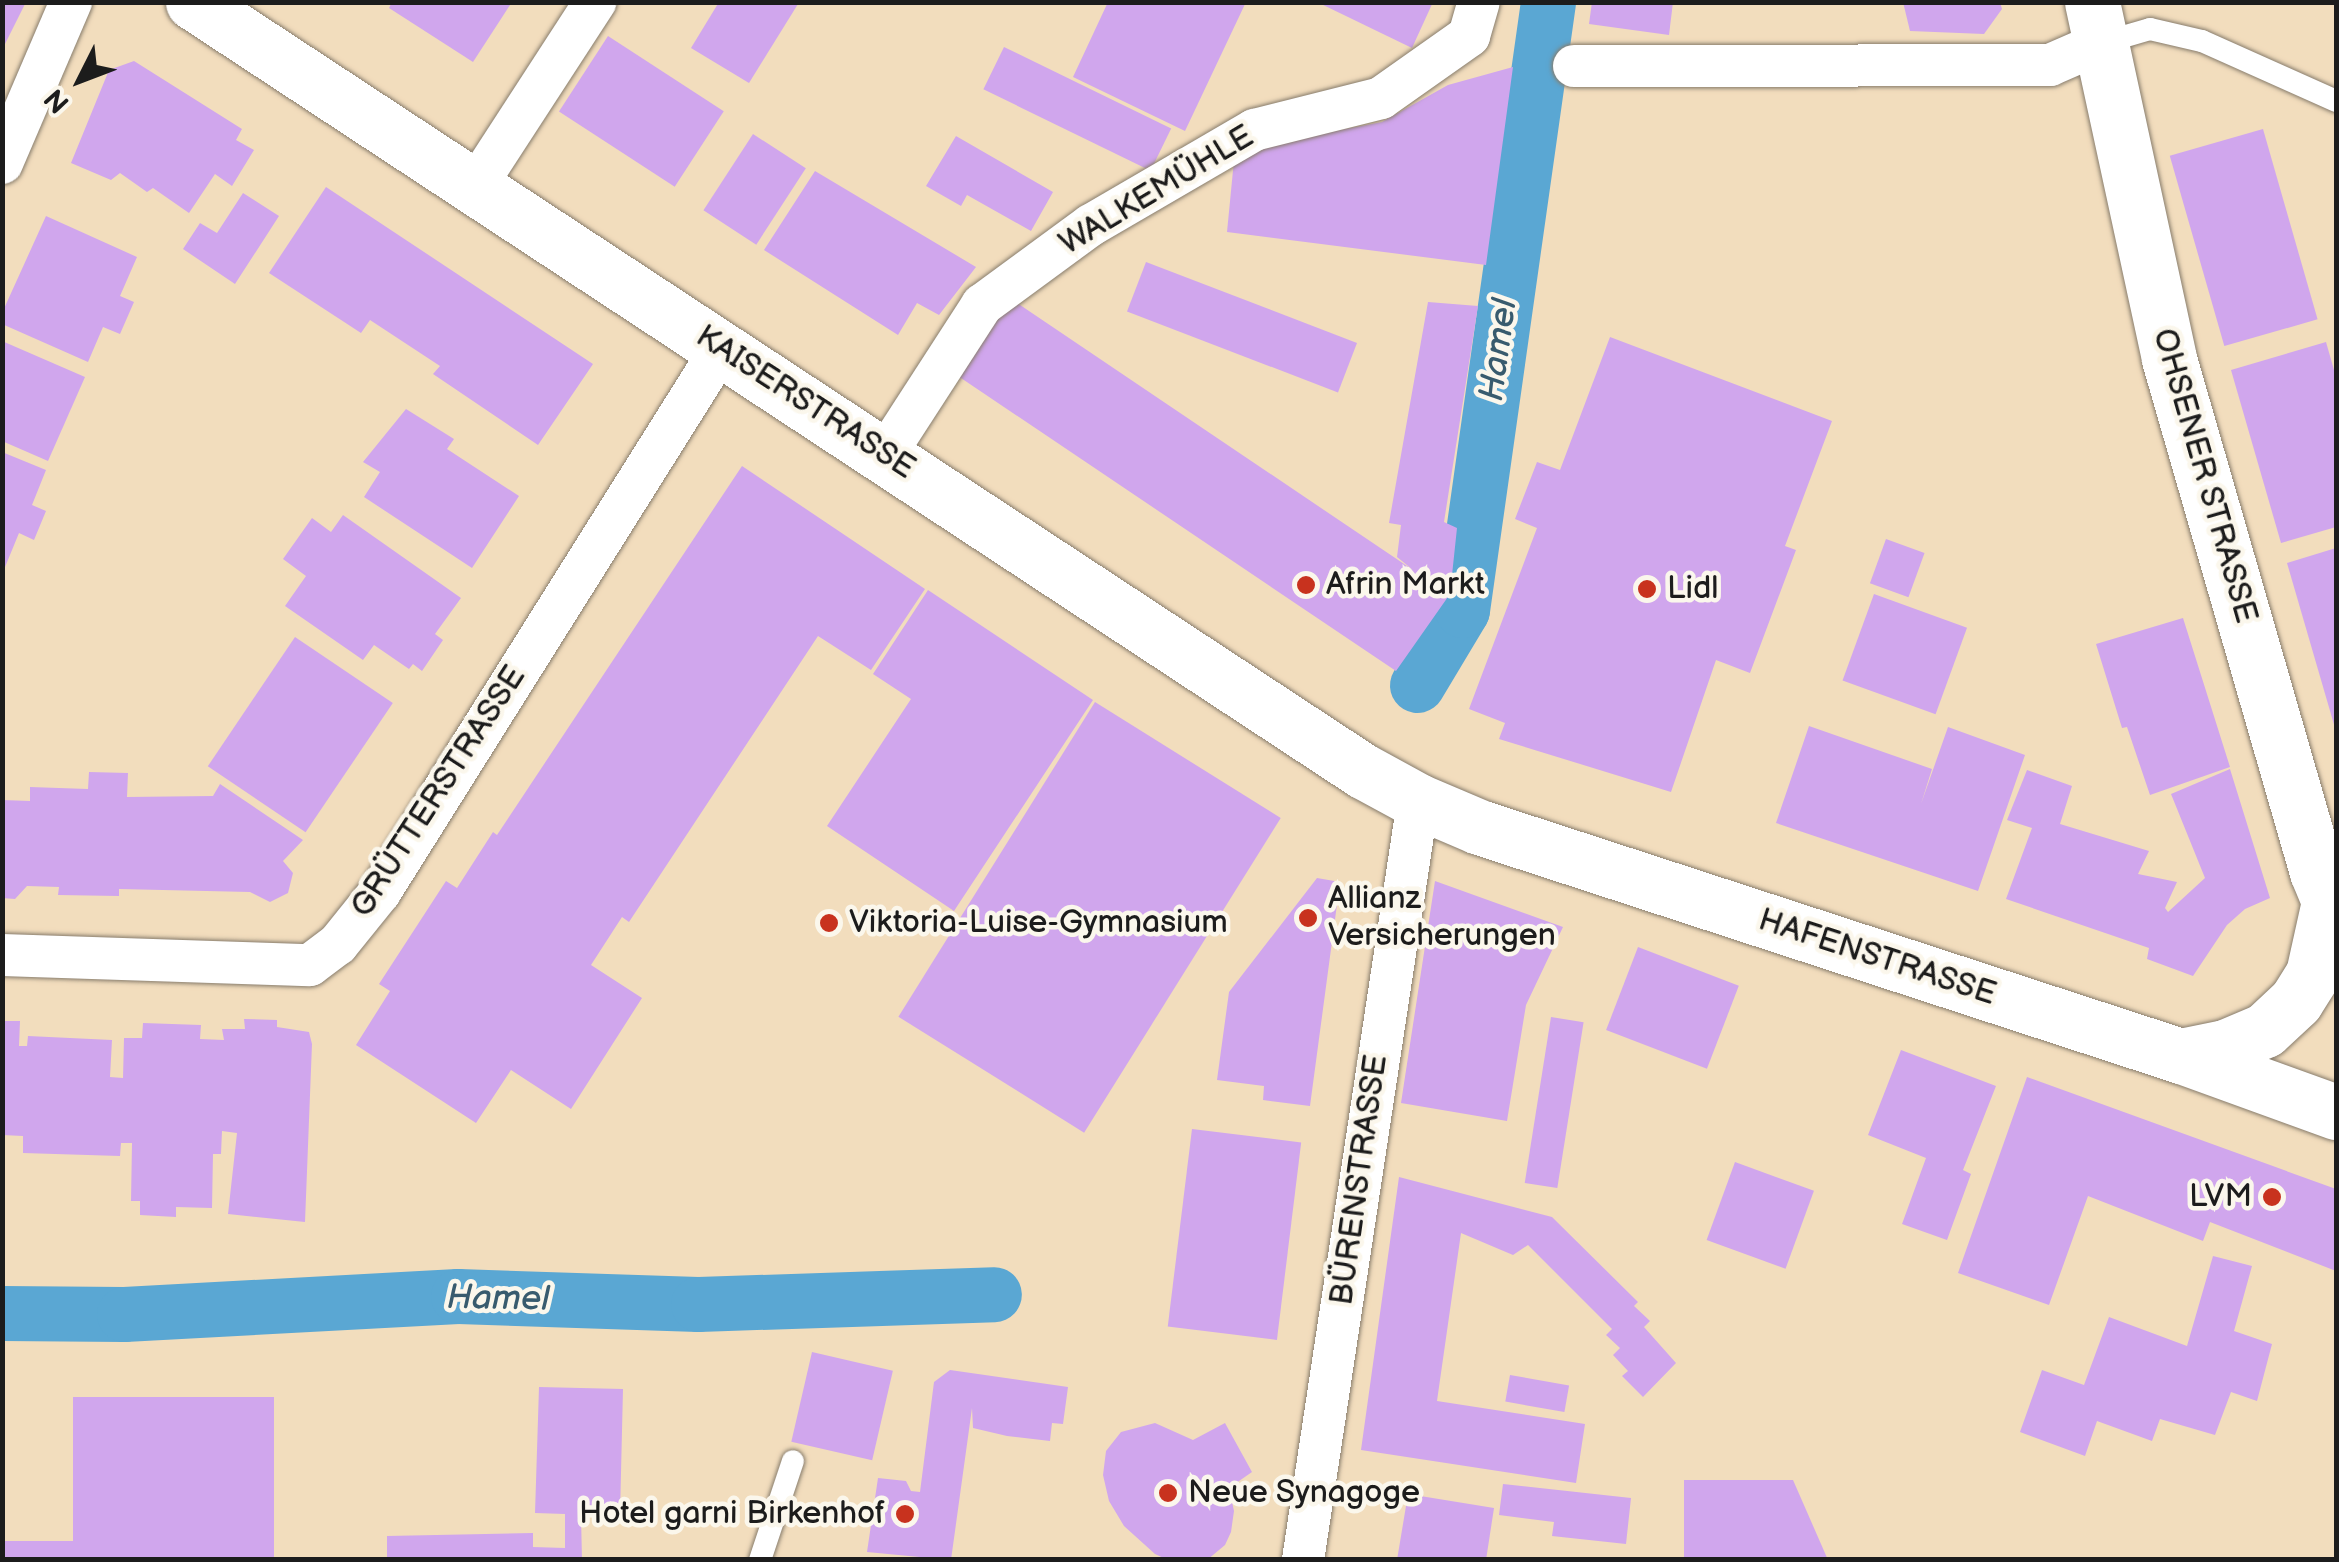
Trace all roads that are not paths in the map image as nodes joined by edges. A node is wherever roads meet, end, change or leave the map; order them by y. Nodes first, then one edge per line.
1 (71, 2) edge
2 (193, 2) edge
3 (596, 2) edge
4 (1479, 2) edge
5 (2095, 23) edge
6 (1574, 66) dead end
7 (2336, 100) edge
8 (2, 163) edge
9 (475, 187) junction
10 (721, 348) junction
11 (885, 456) junction
12 (1418, 801) junction
13 (2333, 910) edge
14 (2, 955) edge
15 (2180, 1056) junction
16 (2336, 1112) edge
17 (793, 1461) dead end
18 (760, 1560) edge
19 (1303, 1560) edge

1 - 8 street
2 - 9 main road, KAISERSTRASSE
3 - 9 street
4 - 11 street, WALKEMÜHLE
5 - 6 street
5 - 7 lane
5 - 13 main road, OHSENER STRASSE
9 - 10 main road, KAISERSTRASSE
10 - 11 main road, KAISERSTRASSE
10 - 14 street, GRÜTTERSTRASSE
11 - 12 main road, KAISERSTRASSE
12 - 15 main road, HAFENSTRASSE
12 - 19 street, BÜRENSTRASSE
13 - 15 main road, OHSENER STRASSE
15 - 16 main road, HAFENSTRASSE
17 - 18 lane

